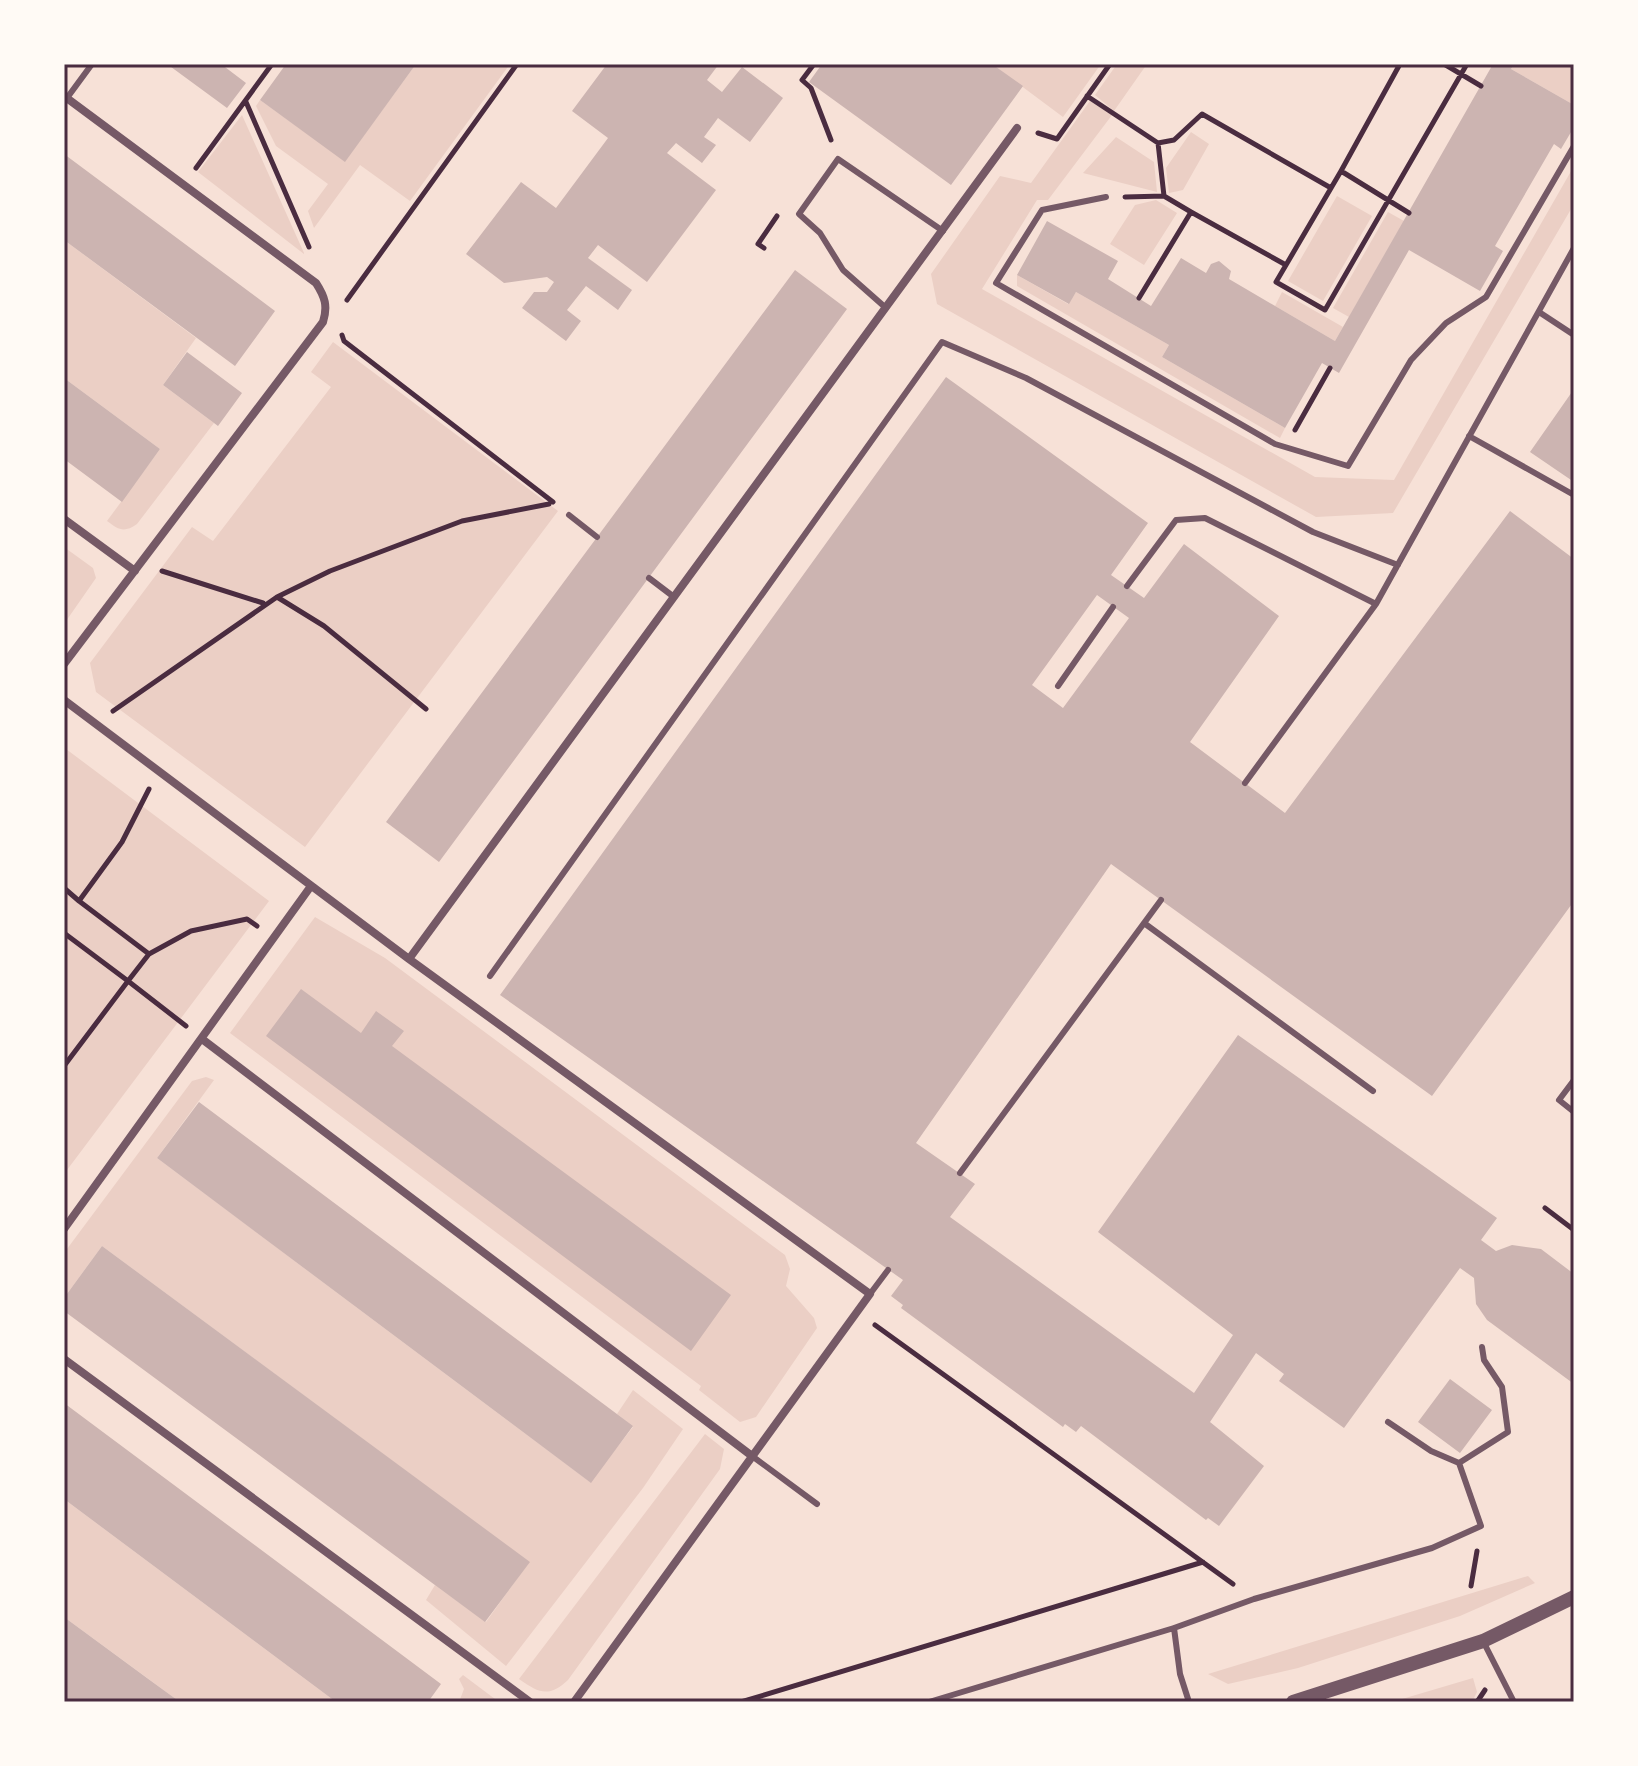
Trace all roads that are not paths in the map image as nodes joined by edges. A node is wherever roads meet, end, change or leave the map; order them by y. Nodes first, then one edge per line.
1 (92, 64) edge
2 (66, 97) edge
3 (1017, 128) road end
4 (1574, 146) edge
5 (1106, 197) road end
6 (943, 231) junction
7 (1574, 248) edge
8 (886, 308) junction
9 (1539, 312) junction
10 (1574, 335) edge
11 (1469, 436) junction
12 (1574, 495) edge
13 (569, 515) road end
14 (64, 519) edge
15 (597, 537) dead end
16 (1398, 565) junction
17 (135, 571) junction
18 (649, 578) dead end
19 (1127, 586) dead end
20 (674, 597) junction
21 (1376, 604) junction
22 (1113, 607) dead end
23 (64, 664) edge
24 (1058, 686) dead end
25 (64, 700) edge
26 (1245, 783) dead end
27 (311, 886) junction
28 (1161, 900) dead end
29 (1144, 923) junction
30 (409, 959) junction
31 (490, 976) dead end
32 (202, 1039) junction
33 (1574, 1080) edge
34 (1373, 1091) dead end
35 (1574, 1112) edge
36 (960, 1173) dead end
37 (64, 1229) edge
38 (888, 1270) dead end
39 (870, 1294) junction
40 (1482, 1347) dead end
41 (64, 1359) edge
42 (1388, 1422) dead end
43 (752, 1456) junction
44 (1459, 1463) junction
45 (817, 1504) dead end
46 (1574, 1597) edge
47 (1174, 1628) junction
48 (1483, 1641) junction
49 (530, 1702) edge
50 (574, 1702) edge
51 (929, 1702) edge
52 (1189, 1702) edge
53 (1293, 1702) edge
54 (1514, 1702) edge

1 - 2 lane
2 - 17 street
3 - 6 street
4 - 5 lane
6 - 8 street
6 - 8 lane
7 - 9 lane
8 - 20 street
9 - 10 lane
9 - 11 lane
11 - 12 lane
11 - 16 lane
13 - 15 lane
14 - 17 street
16 - 21 lane
16 - 31 lane
17 - 23 street
18 - 20 lane
19 - 21 lane
20 - 30 street
21 - 26 lane
22 - 24 lane
25 - 27 street
27 - 30 street
27 - 32 street
28 - 29 lane
29 - 34 lane
29 - 36 lane
30 - 39 street
32 - 37 street
32 - 43 street
33 - 35 lane
38 - 39 lane
39 - 43 street
40 - 44 lane
41 - 49 street
42 - 44 lane
43 - 45 lane
43 - 50 street
44 - 47 lane
46 - 48 street
47 - 51 lane
47 - 52 lane
48 - 53 street
48 - 54 lane

